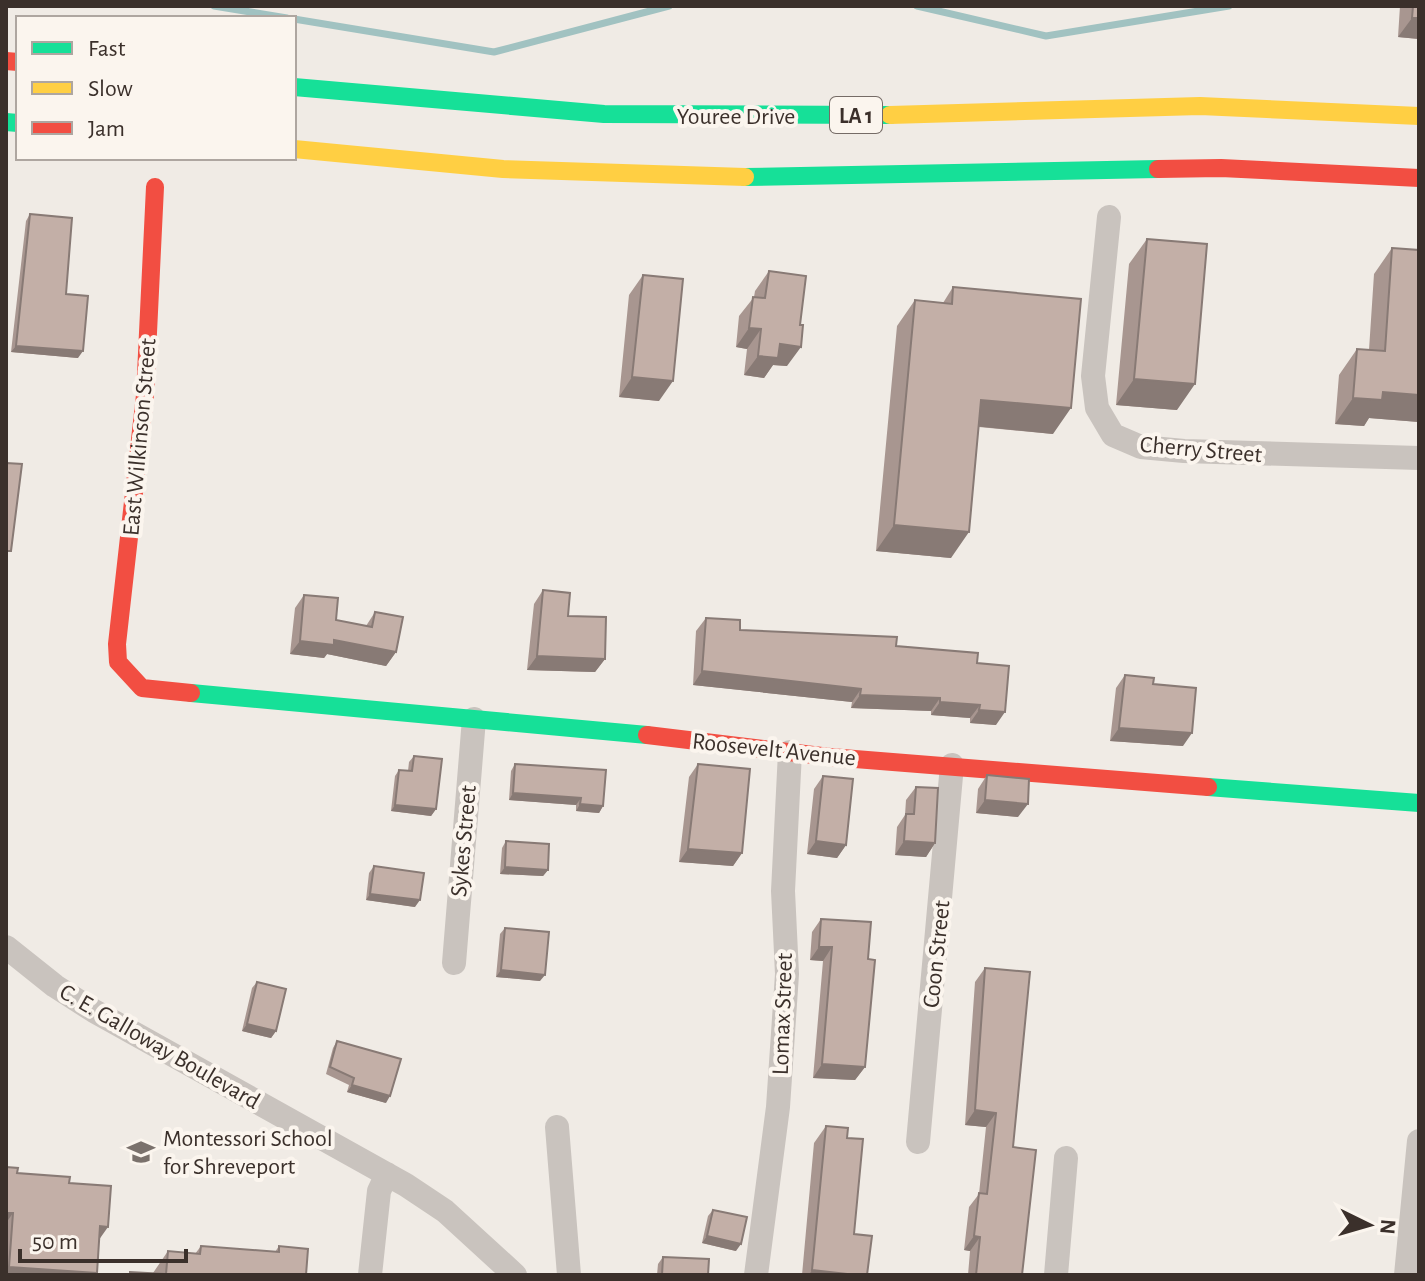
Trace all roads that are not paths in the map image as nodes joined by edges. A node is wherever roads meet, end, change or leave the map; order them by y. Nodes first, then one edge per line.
1 (296, 87) edge
2 (1419, 116) edge
3 (296, 149) edge
4 (1419, 178) edge
5 (155, 187) dead end
6 (1109, 217) dead end
7 (1419, 458) edge
8 (133, 682) joint
9 (474, 719) junction
10 (790, 752) junction
11 (952, 765) junction
12 (1419, 803) edge
13 (6, 947) edge
14 (454, 963) dead end
15 (557, 1127) dead end
16 (1419, 1141) edge
17 (918, 1142) dead end
18 (1066, 1158) dead end
19 (387, 1174) junction
20 (1411, 1271) edge
21 (370, 1275) edge
22 (515, 1275) edge
23 (569, 1275) edge
24 (756, 1275) edge
25 (1056, 1275) edge

1 - 2 main road, Youree Drive / LA 1
3 - 4 main road
5 - 8 main road, East Wilkinson Street
6 - 7 street, Cherry Street
8 - 9 main road, Roosevelt Avenue
9 - 10 main road, Roosevelt Avenue
9 - 14 street, Sykes Street
10 - 11 main road, Roosevelt Avenue
10 - 24 street, Lomax Street
11 - 12 main road, Roosevelt Avenue
11 - 17 street, Coon Street
13 - 19 street, C. E. Galloway Boulevard
15 - 23 street
16 - 20 street
18 - 25 street
19 - 21 street
19 - 22 street, C. E. Galloway Boulevard

